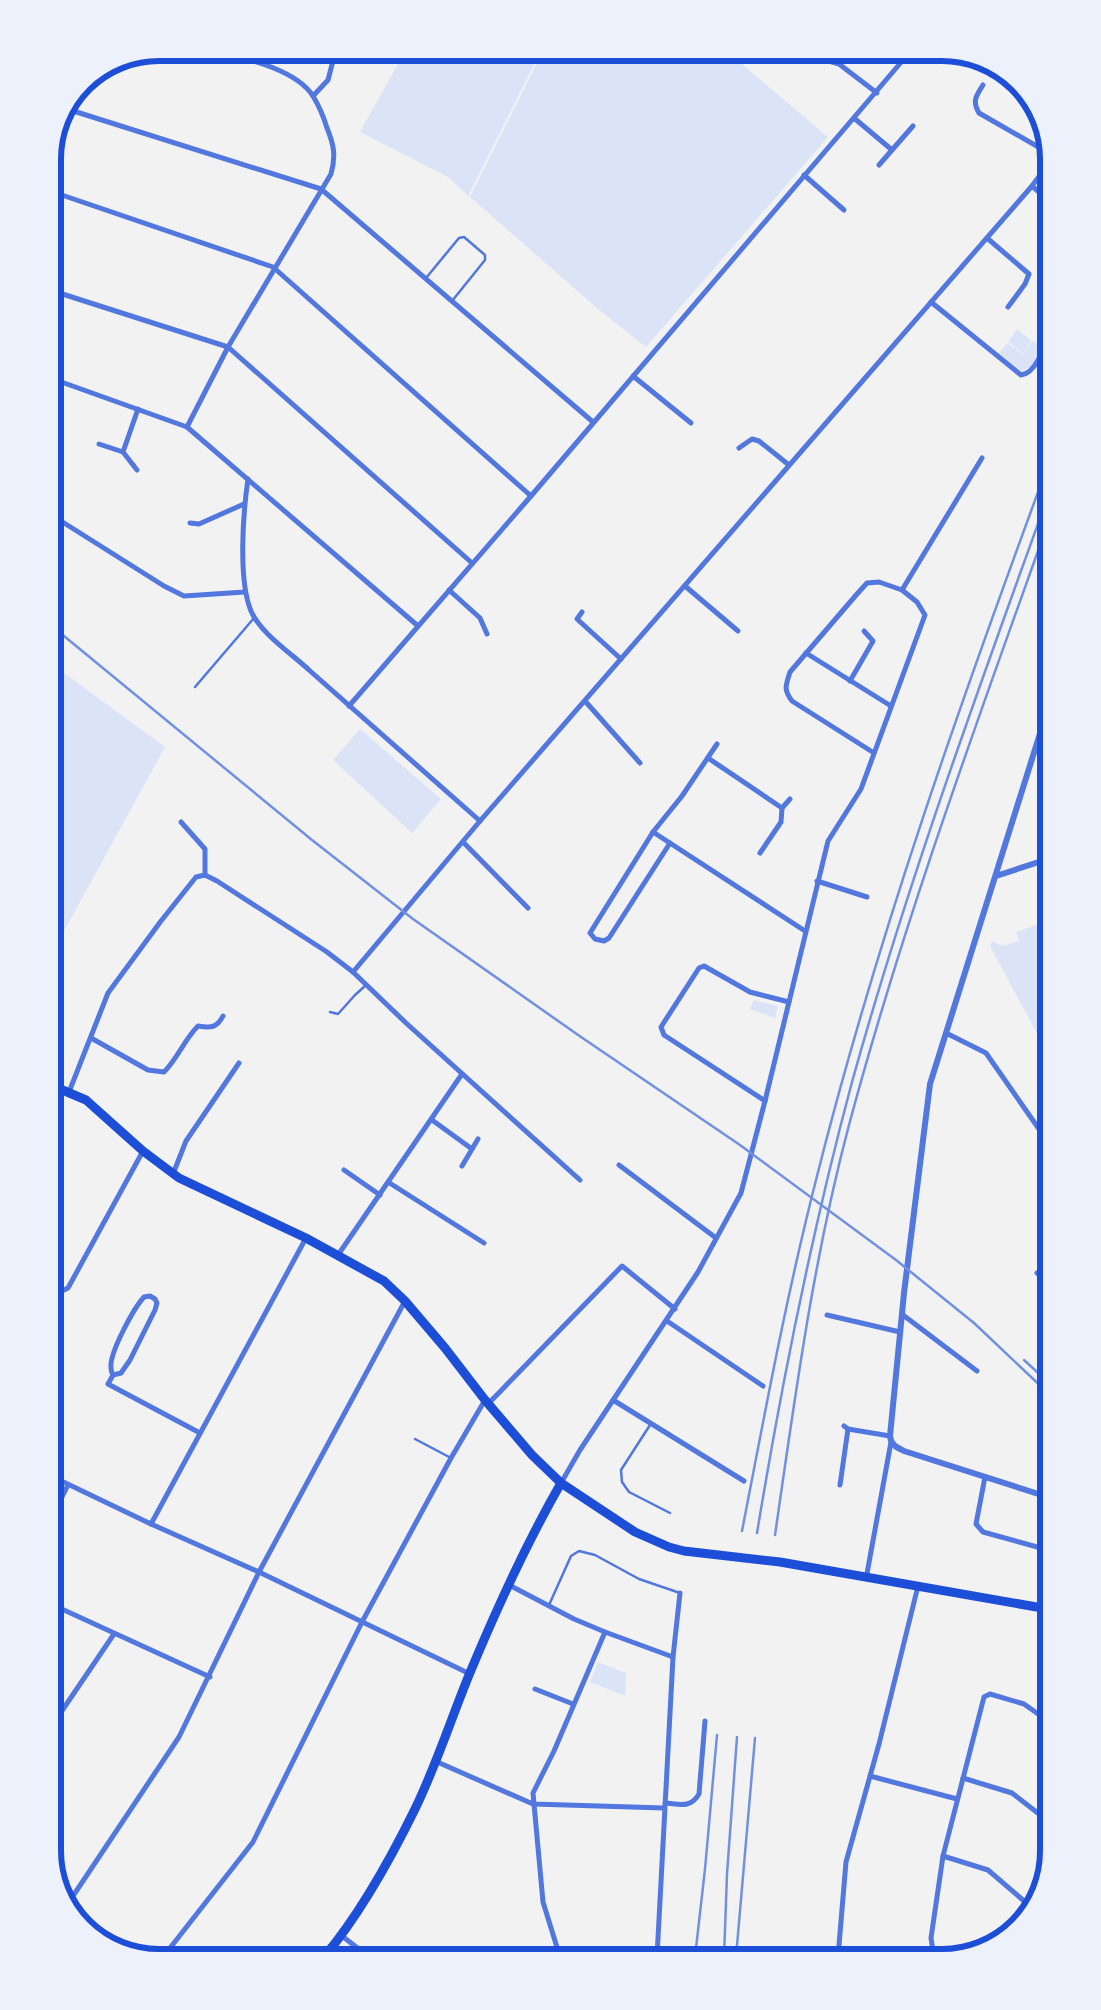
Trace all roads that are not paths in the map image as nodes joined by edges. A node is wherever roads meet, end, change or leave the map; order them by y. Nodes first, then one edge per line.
1 (258, 61) edge
2 (333, 61) edge
3 (829, 61) edge
4 (903, 61) edge
5 (983, 85) dead end
6 (877, 93) junction
7 (313, 96) junction
8 (74, 111) edge
9 (854, 118) junction
10 (913, 126) dead end
11 (1039, 147) edge
12 (892, 150) junction
13 (879, 165) dead end
14 (804, 175) junction
15 (1040, 175) edge
16 (1032, 186) junction
17 (321, 188) junction
18 (1040, 193) edge
19 (61, 195) edge
20 (844, 210) dead end
21 (987, 238) junction
22 (273, 267) junction
23 (426, 278) junction
24 (61, 294) edge
25 (452, 301) junction
26 (931, 302) junction
27 (1008, 307) dead end
28 (228, 347) junction
29 (1040, 355) edge
30 (633, 376) junction
31 (61, 382) edge
32 (138, 409) junction
33 (593, 422) junction
34 (691, 422) dead end
35 (187, 427) junction
36 (99, 444) dead end
37 (739, 448) dead end
38 (122, 452) junction
39 (982, 458) dead end
40 (789, 465) junction
41 (137, 470) dead end
42 (248, 479) junction
43 (532, 496) junction
44 (244, 504) junction
45 (61, 521) edge
46 (190, 523) dead end
47 (472, 562) junction
48 (685, 586) junction
49 (449, 590) junction
50 (902, 590) junction
51 (245, 592) junction
52 (582, 612) dead end
53 (254, 618) junction
54 (577, 619) junction
55 (572, 624) dead end
56 (418, 626) junction
57 (738, 630) dead end
58 (864, 630) dead end
59 (487, 634) dead end
60 (806, 653) junction
61 (620, 659) junction
62 (850, 681) junction
63 (195, 687) dead end
64 (585, 701) junction
65 (349, 706) junction
66 (892, 706) junction
67 (1040, 734) edge
68 (717, 744) dead end
69 (874, 753) junction
70 (708, 758) junction
71 (640, 763) dead end
72 (790, 799) dead end
73 (782, 808) junction
74 (181, 822) dead end
75 (480, 822) junction
76 (653, 832) junction
77 (463, 842) junction
78 (670, 843) junction
79 (760, 853) dead end
80 (1040, 862) edge
81 (205, 875) junction
82 (996, 876) junction
83 (817, 881) junction
84 (868, 898) dead end
85 (528, 908) dead end
86 (805, 931) junction
87 (353, 972) junction
88 (366, 985) junction
89 (789, 1002) junction
90 (330, 1012) dead end
91 (224, 1016) dead end
92 (946, 1033) junction
93 (91, 1038) junction
94 (239, 1063) dead end
95 (462, 1074) junction
96 (61, 1089) edge
97 (69, 1092) junction
98 (765, 1101) junction
99 (432, 1120) junction
100 (1040, 1131) edge
101 (478, 1139) dead end
102 (472, 1149) junction
103 (143, 1151) junction
104 (619, 1165) dead end
105 (462, 1166) dead end
106 (344, 1170) dead end
107 (173, 1174) junction
108 (580, 1180) dead end
109 (388, 1182) junction
110 (380, 1195) junction
111 (306, 1238) junction
112 (716, 1238) junction
113 (484, 1243) dead end
114 (338, 1255) junction
115 (1037, 1273) dead end
116 (1040, 1275) edge
117 (61, 1292) edge
118 (405, 1301) junction
119 (675, 1309) junction
120 (827, 1315) dead end
121 (903, 1315) junction
122 (667, 1321) junction
123 (900, 1332) junction
124 (977, 1371) dead end
125 (113, 1375) junction
126 (763, 1386) dead end
127 (613, 1400) junction
128 (486, 1402) junction
129 (651, 1423) junction
130 (200, 1433) junction
131 (415, 1439) dead end
132 (891, 1439) junction
133 (451, 1458) junction
134 (985, 1477) junction
135 (744, 1480) dead end
136 (61, 1481) edge
137 (561, 1483) junction
138 (68, 1484) junction
139 (840, 1485) dead end
140 (1040, 1494) edge
141 (61, 1498) edge
142 (670, 1513) dead end
143 (151, 1524) junction
144 (1040, 1548) edge
145 (259, 1572) junction
146 (866, 1578) junction
147 (510, 1585) junction
148 (918, 1586) junction
149 (680, 1593) joint
150 (548, 1606) junction
151 (1040, 1608) edge
152 (61, 1609) edge
153 (362, 1622) junction
154 (605, 1632) junction
155 (114, 1634) junction
156 (673, 1657) junction
157 (470, 1674) junction
158 (210, 1676) junction
159 (535, 1689) dead end
160 (572, 1704) junction
161 (61, 1711) edge
162 (1040, 1715) edge
163 (705, 1721) dead end
164 (435, 1761) junction
165 (870, 1776) junction
166 (963, 1778) junction
167 (957, 1799) junction
168 (533, 1804) junction
169 (664, 1805) junction
170 (1040, 1815) edge
171 (943, 1856) junction
172 (73, 1897) edge
173 (1025, 1902) edge
174 (342, 1936) junction
175 (169, 1949) edge
176 (331, 1949) edge
177 (359, 1949) edge
178 (558, 1949) edge
179 (657, 1949) edge
180 (840, 1949) edge
181 (933, 1949) edge

1 - 7 street
2 - 7 street
3 - 6 street
4 - 6 street
5 - 11 street
6 - 9 street
7 - 17 street
8 - 17 street
9 - 12 street
9 - 14 street
10 - 12 street
12 - 13 street
14 - 20 street
14 - 30 street
15 - 16 street
16 - 18 street
16 - 21 street
17 - 22 street
17 - 23 street
19 - 22 street
21 - 26 street
21 - 27 street
22 - 28 street
22 - 43 street
23 - 25 street
23 - 25 lane
24 - 28 street
25 - 33 street
26 - 29 street
26 - 40 street
28 - 35 street
28 - 47 street
30 - 33 street
30 - 34 street
31 - 32 street
32 - 35 street
32 - 38 street
33 - 43 street
35 - 42 street
36 - 38 street
37 - 40 street
38 - 41 street
39 - 50 street
40 - 48 street
42 - 44 street
42 - 56 street
43 - 47 street
44 - 46 street
44 - 51 street
45 - 51 street
47 - 49 street
48 - 57 street
48 - 61 street
49 - 56 street
49 - 59 street
50 - 60 street
50 - 66 street
51 - 53 street
52 - 54 street
53 - 63 lane
53 - 65 street
54 - 55 street
54 - 61 street
56 - 65 street
58 - 62 street
60 - 62 street
60 - 69 street
61 - 64 street
62 - 66 street
64 - 71 street
64 - 75 street
65 - 75 street
66 - 69 street
67 - 82 street
68 - 70 street
69 - 83 street
70 - 73 street
70 - 76 street
72 - 73 street
73 - 79 street
74 - 81 street
75 - 77 street
76 - 78 street
76 - 78 street
77 - 85 street
77 - 87 street
78 - 86 street
80 - 82 street
81 - 87 street
81 - 93 street
82 - 92 street
83 - 84 street
83 - 86 street
86 - 89 street
87 - 88 street
88 - 90 lane
88 - 95 street
89 - 98 street
89 - 98 street
91 - 93 street
92 - 100 street
92 - 121 street
93 - 97 street
94 - 107 street
95 - 99 street
95 - 108 street
96 - 97 main road
97 - 103 main road
98 - 112 street
99 - 102 street
99 - 109 street
101 - 102 street
102 - 105 street
103 - 107 main road
103 - 117 street
104 - 112 street
106 - 110 street
107 - 111 main road
109 - 110 street
109 - 113 street
110 - 114 street
111 - 114 main road
111 - 130 street
112 - 119 street
114 - 118 main road
115 - 116 street
118 - 128 main road
118 - 145 street
119 - 122 street
119 - 128 street
120 - 123 street
121 - 123 street
121 - 124 street
122 - 126 street
122 - 127 street
123 - 132 street
125 - 125 street
125 - 130 street
127 - 129 street
127 - 137 street
128 - 133 street
128 - 137 main road
129 - 135 street
129 - 142 lane
130 - 143 street
131 - 133 lane
132 - 134 street
132 - 139 street
132 - 146 street
133 - 153 street
134 - 140 street
134 - 144 street
136 - 138 street
137 - 146 main road
137 - 147 main road
138 - 141 street
138 - 143 street
143 - 145 street
145 - 153 street
145 - 158 street
146 - 148 main road
147 - 150 street
147 - 157 main road
148 - 151 main road
148 - 165 street
149 - 150 lane
149 - 156 street
150 - 154 street
152 - 155 street
153 - 157 street
153 - 175 street
154 - 156 street
154 - 160 street
155 - 158 street
155 - 161 street
156 - 169 street
157 - 164 main road
158 - 172 street
159 - 160 street
160 - 168 street
162 - 166 street
163 - 169 street
164 - 168 street
164 - 174 main road
165 - 167 street
165 - 180 street
166 - 167 street
166 - 170 street
167 - 171 street
168 - 169 street
168 - 178 street
169 - 179 street
171 - 173 street
171 - 181 street
174 - 176 main road
174 - 177 street

